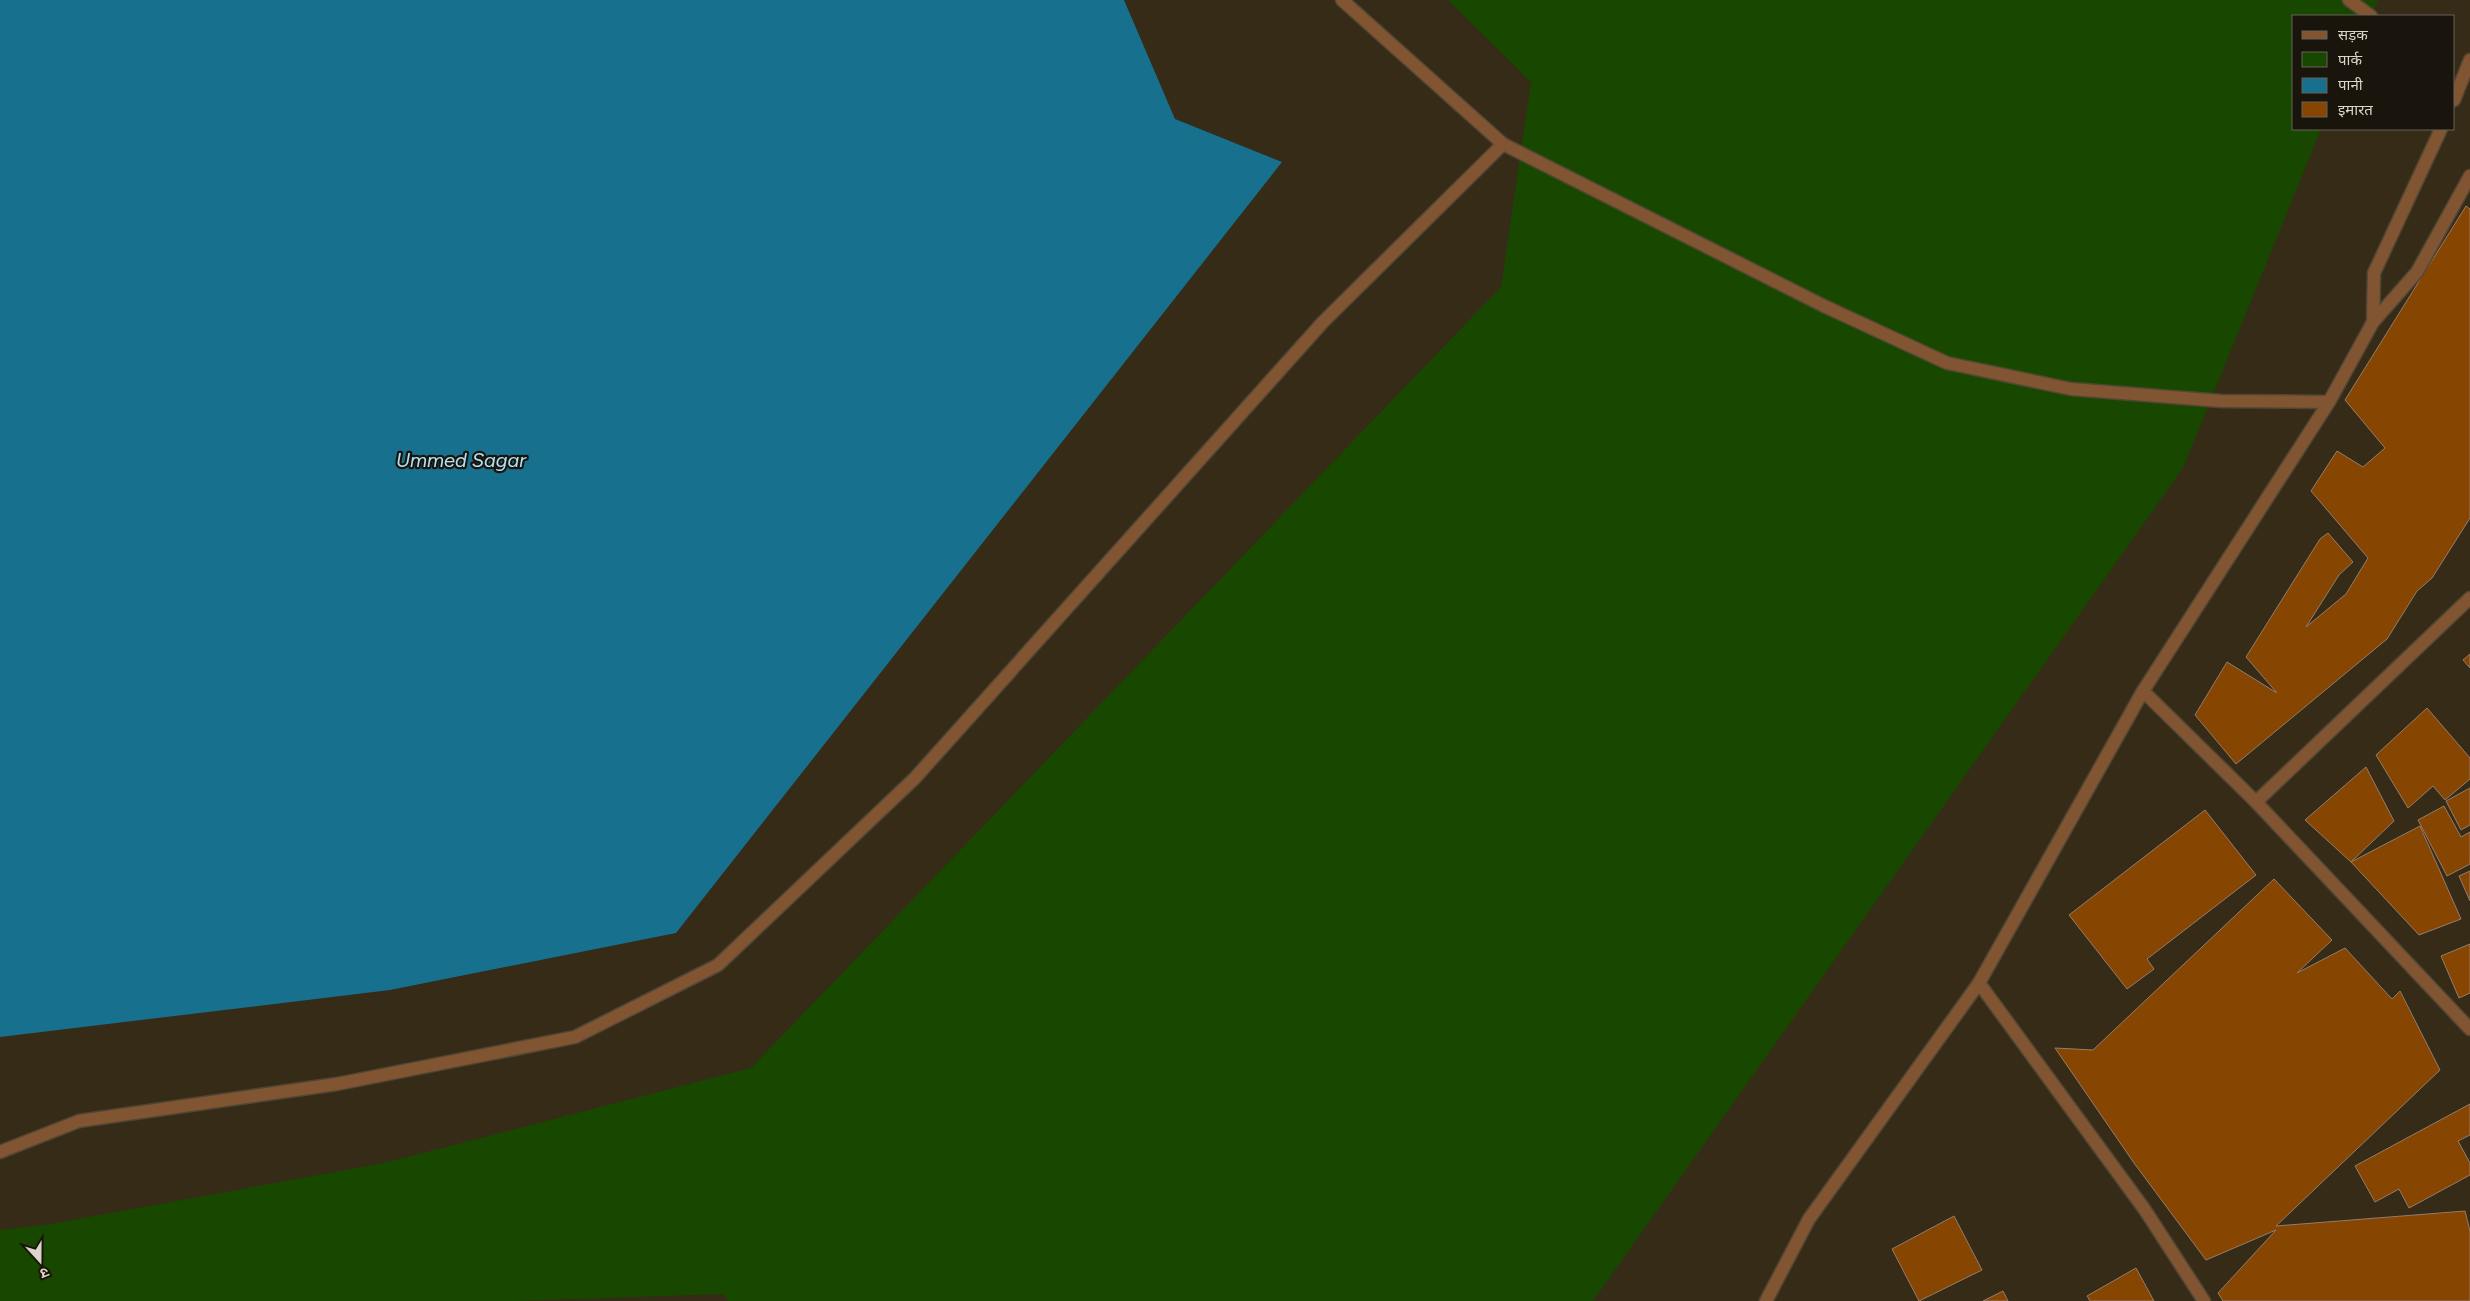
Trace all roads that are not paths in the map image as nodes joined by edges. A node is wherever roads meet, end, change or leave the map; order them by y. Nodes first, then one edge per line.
1 (1342, 0) edge
2 (2349, 0) edge
3 (2370, 15) edge
4 (2470, 60) edge
5 (2458, 80) edge
6 (2455, 95) edge
7 (2440, 130) edge
8 (1503, 144) junction
9 (2470, 176) edge
10 (2372, 322) junction
11 (2329, 402) junction
12 (2470, 598) edge
13 (2143, 691) junction
14 (2256, 802) junction
15 (1979, 983) junction
16 (2470, 1029) edge
17 (0, 1152) edge
18 (1766, 1301) edge
19 (2204, 1301) edge

1 - 8 street
2 - 3 street
4 - 5 street
5 - 6 street
7 - 10 street
8 - 11 street
8 - 17 street
9 - 10 street
10 - 11 street
11 - 13 street
12 - 14 street
13 - 14 street
13 - 15 street
14 - 16 street
15 - 18 street
15 - 19 street

